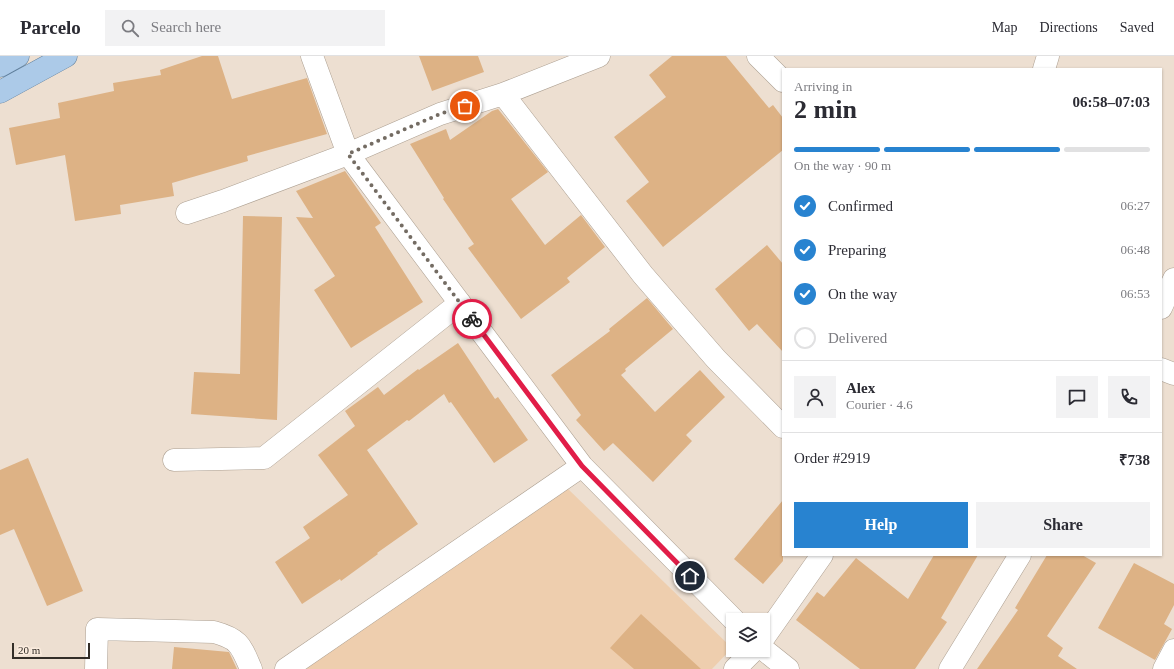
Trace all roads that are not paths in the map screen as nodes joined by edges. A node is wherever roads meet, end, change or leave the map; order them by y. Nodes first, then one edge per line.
1 (18, 56) edge
2 (66, 56) edge
3 (312, 56) edge
4 (599, 56) edge
5 (758, 56) edge
6 (1048, 56) edge
7 (0, 66) edge
8 (1044, 68) edge
9 (782, 80) edge
10 (0, 92) edge
11 (503, 94) junction
12 (348, 154) junction
13 (187, 213) dead end
14 (1174, 278) edge
15 (460, 303) junction
16 (1162, 306) edge
17 (1162, 369) edge
18 (1174, 374) edge
19 (782, 425) edge
20 (174, 460) dead end
21 (582, 466) junction
22 (821, 556) edge
23 (1019, 556) edge
24 (727, 613) edge
25 (770, 629) edge
26 (1174, 650) edge
27 (770, 655) edge
28 (747, 657) edge
29 (96, 669) edge
30 (251, 669) edge
31 (286, 669) edge
32 (735, 669) edge
33 (788, 669) edge
34 (950, 669) edge
35 (1164, 669) edge

1 - 7 main road
2 - 10 main road
3 - 12 street
4 - 11 street
5 - 9 street
6 - 8 street
11 - 12 street
11 - 19 street
12 - 13 street
12 - 15 street
14 - 16 street
15 - 20 street
15 - 21 street
17 - 18 street
21 - 24 street
21 - 31 street
22 - 25 street
23 - 34 street
26 - 35 street
27 - 33 street
28 - 32 street
29 - 30 street

